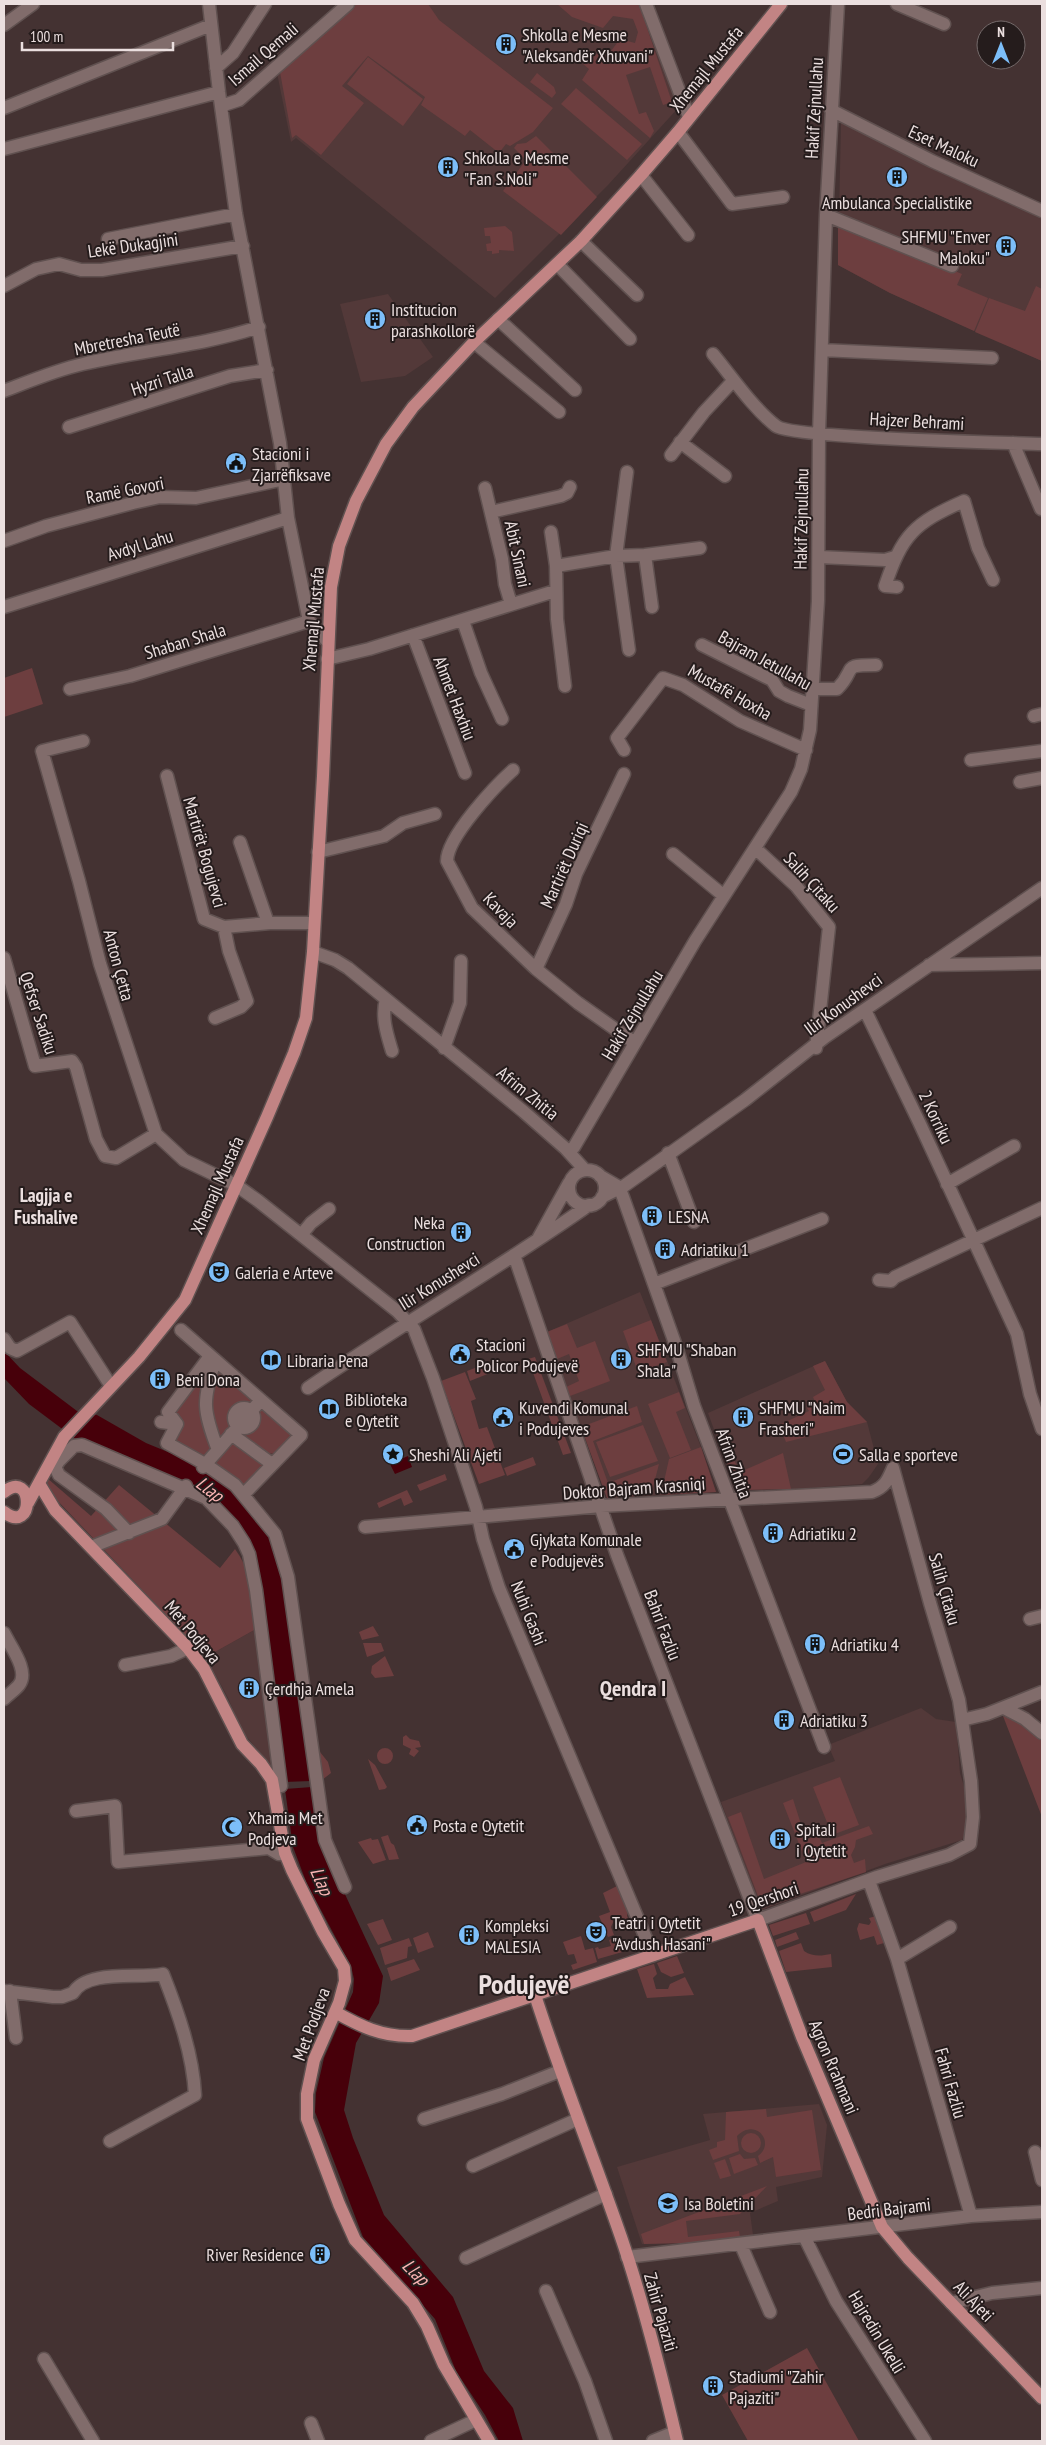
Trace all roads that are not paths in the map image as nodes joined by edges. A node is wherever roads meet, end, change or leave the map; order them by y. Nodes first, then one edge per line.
1 (33, 4) edge
2 (209, 4) edge
3 (265, 4) edge
4 (348, 4) edge
5 (646, 4) edge
6 (781, 4) edge
7 (838, 4) edge
8 (897, 4) edge
9 (211, 24) junction
10 (944, 24) dead end
11 (4, 25) edge
12 (216, 68) junction
13 (219, 92) junction
14 (221, 106) junction
15 (4, 108) edge
16 (831, 110) junction
17 (689, 117) junction
18 (678, 132) junction
19 (4, 149) edge
20 (641, 175) junction
21 (783, 197) dead end
22 (1042, 211) edge
23 (236, 214) junction
24 (826, 215) junction
25 (688, 235) dead end
26 (108, 239) dead end
27 (581, 241) junction
28 (243, 246) junction
29 (557, 264) junction
30 (952, 266) dead end
31 (4, 286) edge
32 (637, 295) dead end
33 (498, 319) junction
34 (259, 327) junction
35 (630, 339) dead end
36 (474, 342) junction
37 (822, 350) junction
38 (713, 354) dead end
39 (992, 358) dead end
40 (267, 370) junction
41 (733, 381) junction
42 (575, 390) dead end
43 (4, 391) edge
44 (559, 412) dead end
45 (69, 427) dead end
46 (819, 434) junction
47 (680, 442) junction
48 (1013, 443) junction
49 (1042, 444) edge
50 (670, 455) dead end
51 (627, 472) dead end
52 (725, 476) dead end
53 (285, 479) junction
54 (570, 487) dead end
55 (485, 488) dead end
56 (1041, 509) edge
57 (491, 512) junction
58 (288, 518) junction
59 (551, 532) dead end
60 (4, 541) edge
61 (700, 548) dead end
62 (645, 555) junction
63 (616, 556) junction
64 (819, 557) junction
65 (895, 557) junction
66 (556, 566) junction
67 (993, 580) dead end
68 (897, 587) dead end
69 (555, 591) junction
70 (510, 604) junction
71 (4, 607) edge
72 (652, 607) dead end
73 (309, 621) junction
74 (463, 621) junction
75 (413, 635) junction
76 (327, 641) junction
77 (702, 645) dead end
78 (629, 650) dead end
79 (327, 659) junction
80 (876, 665) dead end
81 (566, 686) dead end
82 (70, 689) dead end
83 (813, 689) junction
84 (811, 705) junction
85 (502, 719) dead end
86 (83, 741) dead end
87 (624, 750) dead end
88 (806, 750) junction
89 (1042, 751) edge
90 (971, 760) dead end
91 (513, 770) dead end
92 (465, 773) dead end
93 (624, 774) dead end
94 (167, 776) dead end
95 (1042, 778) edge
96 (1020, 782) dead end
97 (434, 814) dead end
98 (240, 842) dead end
99 (756, 848) junction
100 (318, 852) junction
101 (673, 854) dead end
102 (1042, 888) edge
103 (724, 896) junction
104 (268, 923) junction
105 (314, 923) junction
106 (224, 927) junction
107 (313, 952) junction
108 (4, 958) edge
109 (461, 961) dead end
110 (1042, 963) edge
111 (928, 965) junction
112 (536, 969) junction
113 (386, 999) junction
114 (865, 1010) junction
115 (215, 1018) dead end
116 (635, 1044) junction
117 (816, 1045) junction
118 (444, 1048) junction
119 (392, 1051) dead end
120 (156, 1134) junction
121 (1014, 1146) dead end
122 (569, 1151) junction
123 (668, 1154) junction
124 (585, 1170) junction
125 (600, 1176) junction
126 (570, 1180) junction
127 (947, 1184) junction
128 (236, 1185) junction
129 (620, 1187) junction
130 (602, 1197) junction
131 (589, 1205) junction
132 (1042, 1208) edge
133 (329, 1209) dead end
134 (822, 1219) dead end
135 (694, 1222) dead end
136 (302, 1234) junction
137 (975, 1239) junction
138 (538, 1240) junction
139 (514, 1255) junction
140 (879, 1280) dead end
141 (654, 1284) junction
142 (409, 1322) junction
143 (181, 1330) dead end
144 (4, 1339) edge
145 (213, 1358) junction
146 (111, 1386) junction
147 (308, 1388) dead end
148 (261, 1400) junction
149 (161, 1422) dead end
150 (176, 1424) junction
151 (1042, 1429) edge
152 (234, 1430) junction
153 (218, 1450) junction
154 (257, 1453) junction
155 (282, 1454) junction
156 (272, 1464) junction
157 (204, 1466) junction
158 (893, 1468) joint
159 (40, 1485) junction
160 (185, 1487) junction
161 (10, 1488) edge
162 (244, 1494) junction
163 (728, 1499) junction
164 (28, 1503) junction
165 (601, 1506) junction
166 (4, 1512) edge
167 (17, 1516) junction
168 (478, 1518) junction
169 (4, 1523) edge
170 (365, 1527) dead end
171 (129, 1533) junction
172 (91, 1547) junction
173 (4, 1633) edge
174 (188, 1648) junction
175 (125, 1665) dead end
176 (1042, 1692) edge
177 (4, 1699) edge
178 (1004, 1708) junction
179 (962, 1720) junction
180 (1042, 1733) edge
181 (824, 1747) dead end
182 (281, 1786) dead end
183 (76, 1811) dead end
184 (970, 1844) joint
185 (285, 1853) junction
186 (870, 1881) junction
187 (345, 1887) dead end
188 (758, 1920) junction
189 (950, 1927) dead end
190 (653, 1955) junction
191 (897, 1960) junction
192 (7, 1991) edge
193 (535, 1995) junction
194 (339, 2014) junction
195 (16, 2038) dead end
196 (560, 2071) junction
197 (424, 2119) dead end
198 (578, 2119) junction
199 (110, 2141) dead end
200 (1035, 2152) dead end
201 (473, 2166) dead end
202 (1042, 2180) edge
203 (606, 2194) junction
204 (1042, 2212) edge
205 (971, 2216) junction
206 (882, 2227) junction
207 (805, 2238) junction
208 (741, 2245) junction
209 (627, 2257) junction
210 (466, 2258) dead end
211 (1042, 2288) edge
212 (546, 2291) dead end
213 (951, 2303) junction
214 (770, 2312) dead end
215 (44, 2359) dead end
216 (1042, 2398) edge
217 (476, 2420) junction
218 (311, 2423) dead end
219 (676, 2437) edge
220 (93, 2441) edge
221 (318, 2441) edge
222 (431, 2441) edge
223 (489, 2441) edge
224 (606, 2441) edge
225 (653, 2441) edge
226 (925, 2441) edge

1 - 11 street
2 - 9 street
3 - 12 street
4 - 14 street, Ismail Qemali
5 - 17 street
6 - 17 main road, Xhemajl Mustafa
7 - 16 street, Hakif Zejnullahu
8 - 10 street
9 - 12 street
9 - 15 street
12 - 13 street
13 - 14 street
13 - 19 street
14 - 23 street
16 - 22 street, Eset Maloku
16 - 24 street, Hakif Zejnullahu
17 - 18 main road, Xhemajl Mustafa
18 - 20 main road, Xhemajl Mustafa
18 - 21 street, Xhemajl Mustafa
20 - 25 street
20 - 27 main road, Xhemajl Mustafa
23 - 26 street
23 - 28 street
24 - 30 street
24 - 37 street, Hakif Zejnullahu
27 - 29 main road, Xhemajl Mustafa
27 - 32 street
28 - 31 street, Lekë Dukagjini
28 - 34 street
29 - 33 main road, Xhemajl Mustafa
29 - 35 street
33 - 36 main road, Xhemajl Mustafa
33 - 42 street
34 - 40 street
34 - 43 street, Mbretresha Teutë
36 - 44 street
36 - 76 main road, Xhemajl Mustafa
37 - 39 street
37 - 46 street, Hakif Zejnullahu
38 - 41 street, Hajzer Behrami
40 - 45 street, Hyzri Talla
40 - 53 street
41 - 46 street, Hajzer Behrami
41 - 47 street
46 - 48 street, Hajzer Behrami
46 - 64 street, Hakif Zejnullahu
47 - 50 street
47 - 52 street
48 - 49 street, Hajzer Behrami
48 - 56 street
51 - 63 street
53 - 58 street
53 - 60 street, Ramë Govori
54 - 57 street, Abit Sinani
55 - 57 street, Abit Sinani
57 - 70 street, Abit Sinani
58 - 71 street, Avdyl Lahu
58 - 73 street
59 - 66 street
61 - 62 street
62 - 63 street
62 - 72 street
63 - 66 street
63 - 78 street
64 - 65 street
64 - 83 street, Hakif Zejnullahu
65 - 67 street
65 - 68 street
66 - 69 street
69 - 70 street
69 - 81 street
70 - 74 street
73 - 76 street
73 - 82 street, Shaban Shala
74 - 75 street
74 - 85 street, Ahmet Haxhiu
75 - 79 street
75 - 92 street, Ahmet Haxhiu
76 - 79 main road, Xhemajl Mustafa
77 - 84 street, Bajram Jetullahu
79 - 100 main road, Xhemajl Mustafa
80 - 83 street
83 - 84 street, Hakif Zejnullahu
84 - 88 street, Hakif Zejnullahu
86 - 120 street, Anton Çetta
87 - 88 street, Mustafë Hoxha
88 - 99 street, Hakif Zejnullahu
89 - 90 street
91 - 112 street, Kavaja
93 - 112 street, Martirët Duriqi
94 - 106 street, Martirët Bogujevci
95 - 96 street
97 - 100 street
98 - 104 street
99 - 103 street, Hakif Zejnullahu
99 - 117 street, Salih Çitaku
100 - 105 main road, Xhemajl Mustafa
101 - 103 street
102 - 111 street, Ilir Konushevci
103 - 116 street, Hakif Zejnullahu
104 - 105 street, Martirët Bogujevci
104 - 106 street, Martirët Bogujevci
105 - 107 main road, Xhemajl Mustafa
106 - 115 street, Martirët Bogujevci
107 - 113 street, Afrim Zhitia
107 - 128 main road, Xhemajl Mustafa
108 - 120 street, Qefser Sadiku
109 - 118 street
110 - 111 street
111 - 114 street, Ilir Konushevci
112 - 116 street, Kavaja
113 - 118 street, Afrim Zhitia
113 - 119 street
114 - 117 street, Ilir Konushevci
114 - 127 street, 2 Korriku
116 - 122 street, Hakif Zejnullahu
117 - 123 street, Ilir Konushevci
118 - 122 street, Afrim Zhitia
120 - 128 street, Anton Çetta
121 - 127 street
122 - 124 street, Afrim Zhitia
123 - 129 street, Ilir Konushevci
123 - 135 street
124 - 125 street
124 - 126 street
125 - 129 street
125 - 130 street
126 - 131 street
126 - 138 street
127 - 137 street, 2 Korriku
128 - 136 street, Nuhi Gashi
128 - 146 main road, Xhemajl Mustafa
129 - 130 street
129 - 141 street, Afrim Zhitia
130 - 131 street
131 - 138 street, Ilir Konushevci
132 - 137 street
133 - 136 street
134 - 141 street
136 - 142 street, Nuhi Gashi
137 - 140 street
137 - 151 street, 2 Korriku
138 - 139 street, Ilir Konushevci
139 - 142 street, Ilir Konushevci
139 - 165 street, Bahri Fazliu
141 - 163 street, Afrim Zhitia
142 - 147 street, Ilir Konushevci
142 - 168 street, Nuhi Gashi
143 - 145 street
144 - 146 street
145 - 148 street
145 - 150 street
145 - 153 street
146 - 159 main road, Xhemajl Mustafa
148 - 152 street
148 - 155 street
149 - 150 street
150 - 157 street
152 - 153 street
152 - 154 street
153 - 157 street
154 - 155 street
154 - 156 street
155 - 156 street
156 - 162 street
157 - 162 street
158 - 163 street, Doktor Bajram Krasniqi
158 - 179 street, Salih Çitaku
159 - 161 main road
159 - 164 main road, Xhemajl Mustafa
159 - 172 main road, Met Podjeva
160 - 171 street
160 - 171 street
160 - 182 street
161 - 164 main road
162 - 187 street
163 - 165 street, Doktor Bajram Krasniqi
163 - 181 street, Afrim Zhitia
164 - 167 main road, Xhemajl Mustafa
165 - 168 street, Doktor Bajram Krasniqi
165 - 188 street, Bahri Fazliu
166 - 167 main road
167 - 169 main road
168 - 170 street, Doktor Bajram Krasniqi
168 - 190 street, Nuhi Gashi
171 - 172 street
172 - 174 main road, Met Podjeva
173 - 177 street
174 - 175 street
174 - 185 main road, Met Podjeva
176 - 178 street
178 - 179 street
178 - 180 street
179 - 184 street, Salih Çitaku
183 - 185 street
184 - 186 street, 19 Qershori
185 - 194 main road, Met Podjeva
186 - 188 street, 19 Qershori
186 - 191 street, Fahri Fazliu
188 - 190 main road, 19 Qershori
188 - 206 main road, Agron Rrahmani
189 - 191 street
190 - 193 main road, 19 Qershori
191 - 205 street, Fahri Fazliu
192 - 195 street
192 - 199 street
193 - 194 main road, 19 Qershori
193 - 196 main road, Zahir Pajaziti
194 - 217 main road, Met Podjeva
196 - 197 street
196 - 198 main road, Zahir Pajaziti
198 - 201 street
198 - 203 main road, Zahir Pajaziti
200 - 202 street
203 - 209 main road, Zahir Pajaziti
203 - 210 street
204 - 205 street, Bedri Bajrami
205 - 206 street, Bedri Bajrami
206 - 207 street, Bedri Bajrami
206 - 213 main road, Ali Ajeti
207 - 208 street, Bedri Bajrami
207 - 226 street, Hajredin Ukelli
208 - 209 street, Bedri Bajrami
208 - 214 street
209 - 219 main road, Zahir Pajaziti
211 - 213 street
212 - 224 street
213 - 216 main road, Ali Ajeti
215 - 220 street
217 - 222 street
217 - 223 main road, Met Podjeva
218 - 221 street
219 - 225 street

